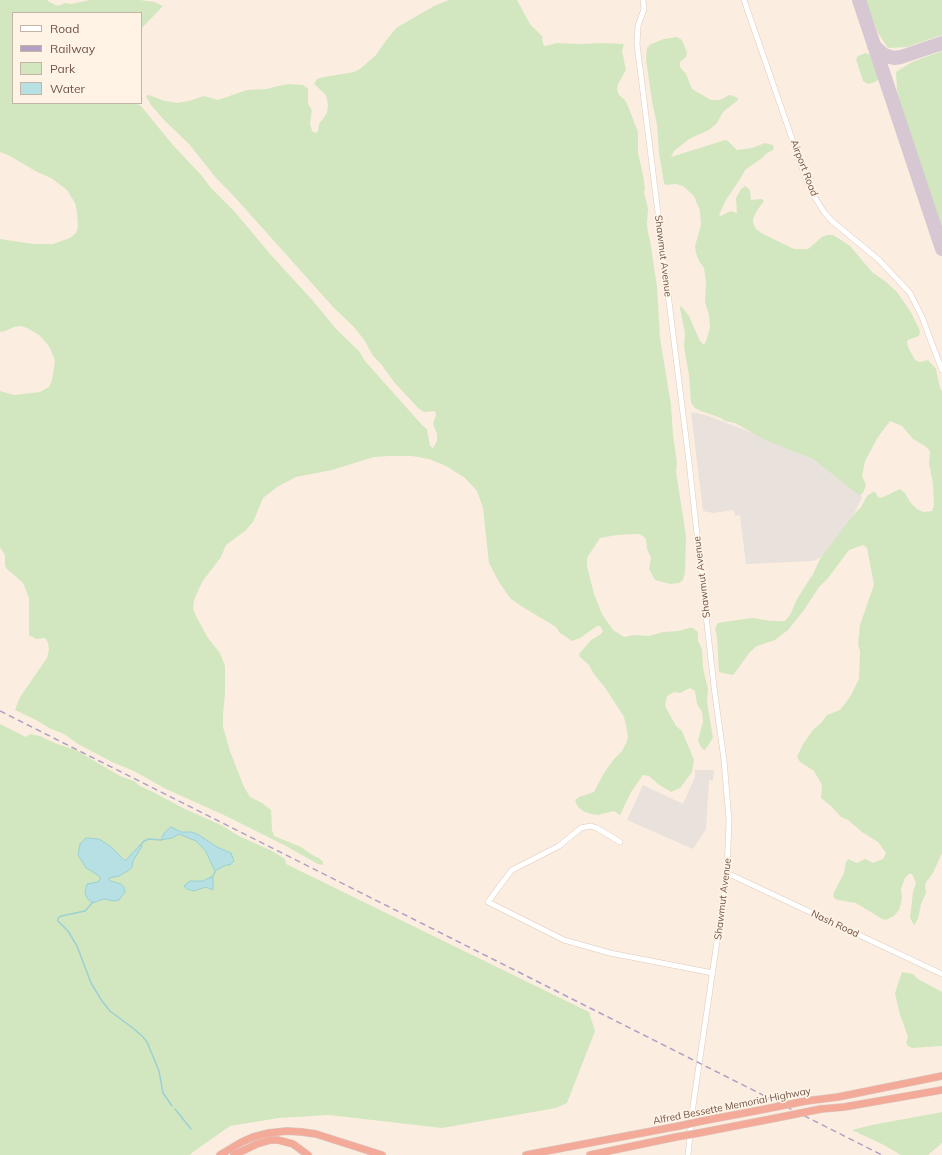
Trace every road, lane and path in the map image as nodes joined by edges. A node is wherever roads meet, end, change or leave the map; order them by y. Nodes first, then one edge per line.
1 (643, 0) edge
2 (744, 0) edge
3 (942, 370) edge
4 (620, 842) dead end
5 (727, 873) junction
6 (713, 973) junction
7 (942, 974) edge
8 (942, 1076) edge
9 (942, 1090) edge
10 (220, 1155) edge
11 (234, 1155) edge
12 (308, 1155) edge
13 (382, 1155) edge
14 (526, 1155) edge
15 (593, 1155) edge
16 (688, 1155) edge

1 - 5 street, Shawmut Avenue
2 - 3 street, Airport Road
4 - 6 street
5 - 6 street, Shawmut Avenue
5 - 7 street, Nash Road
6 - 16 street, Shawmut Avenue
8 - 14 highway, Alfred Bessette Memorial Highway, bridge
9 - 15 highway, Alfred Bessette Memorial Highway, bridge
10 - 13 highway
11 - 12 highway

